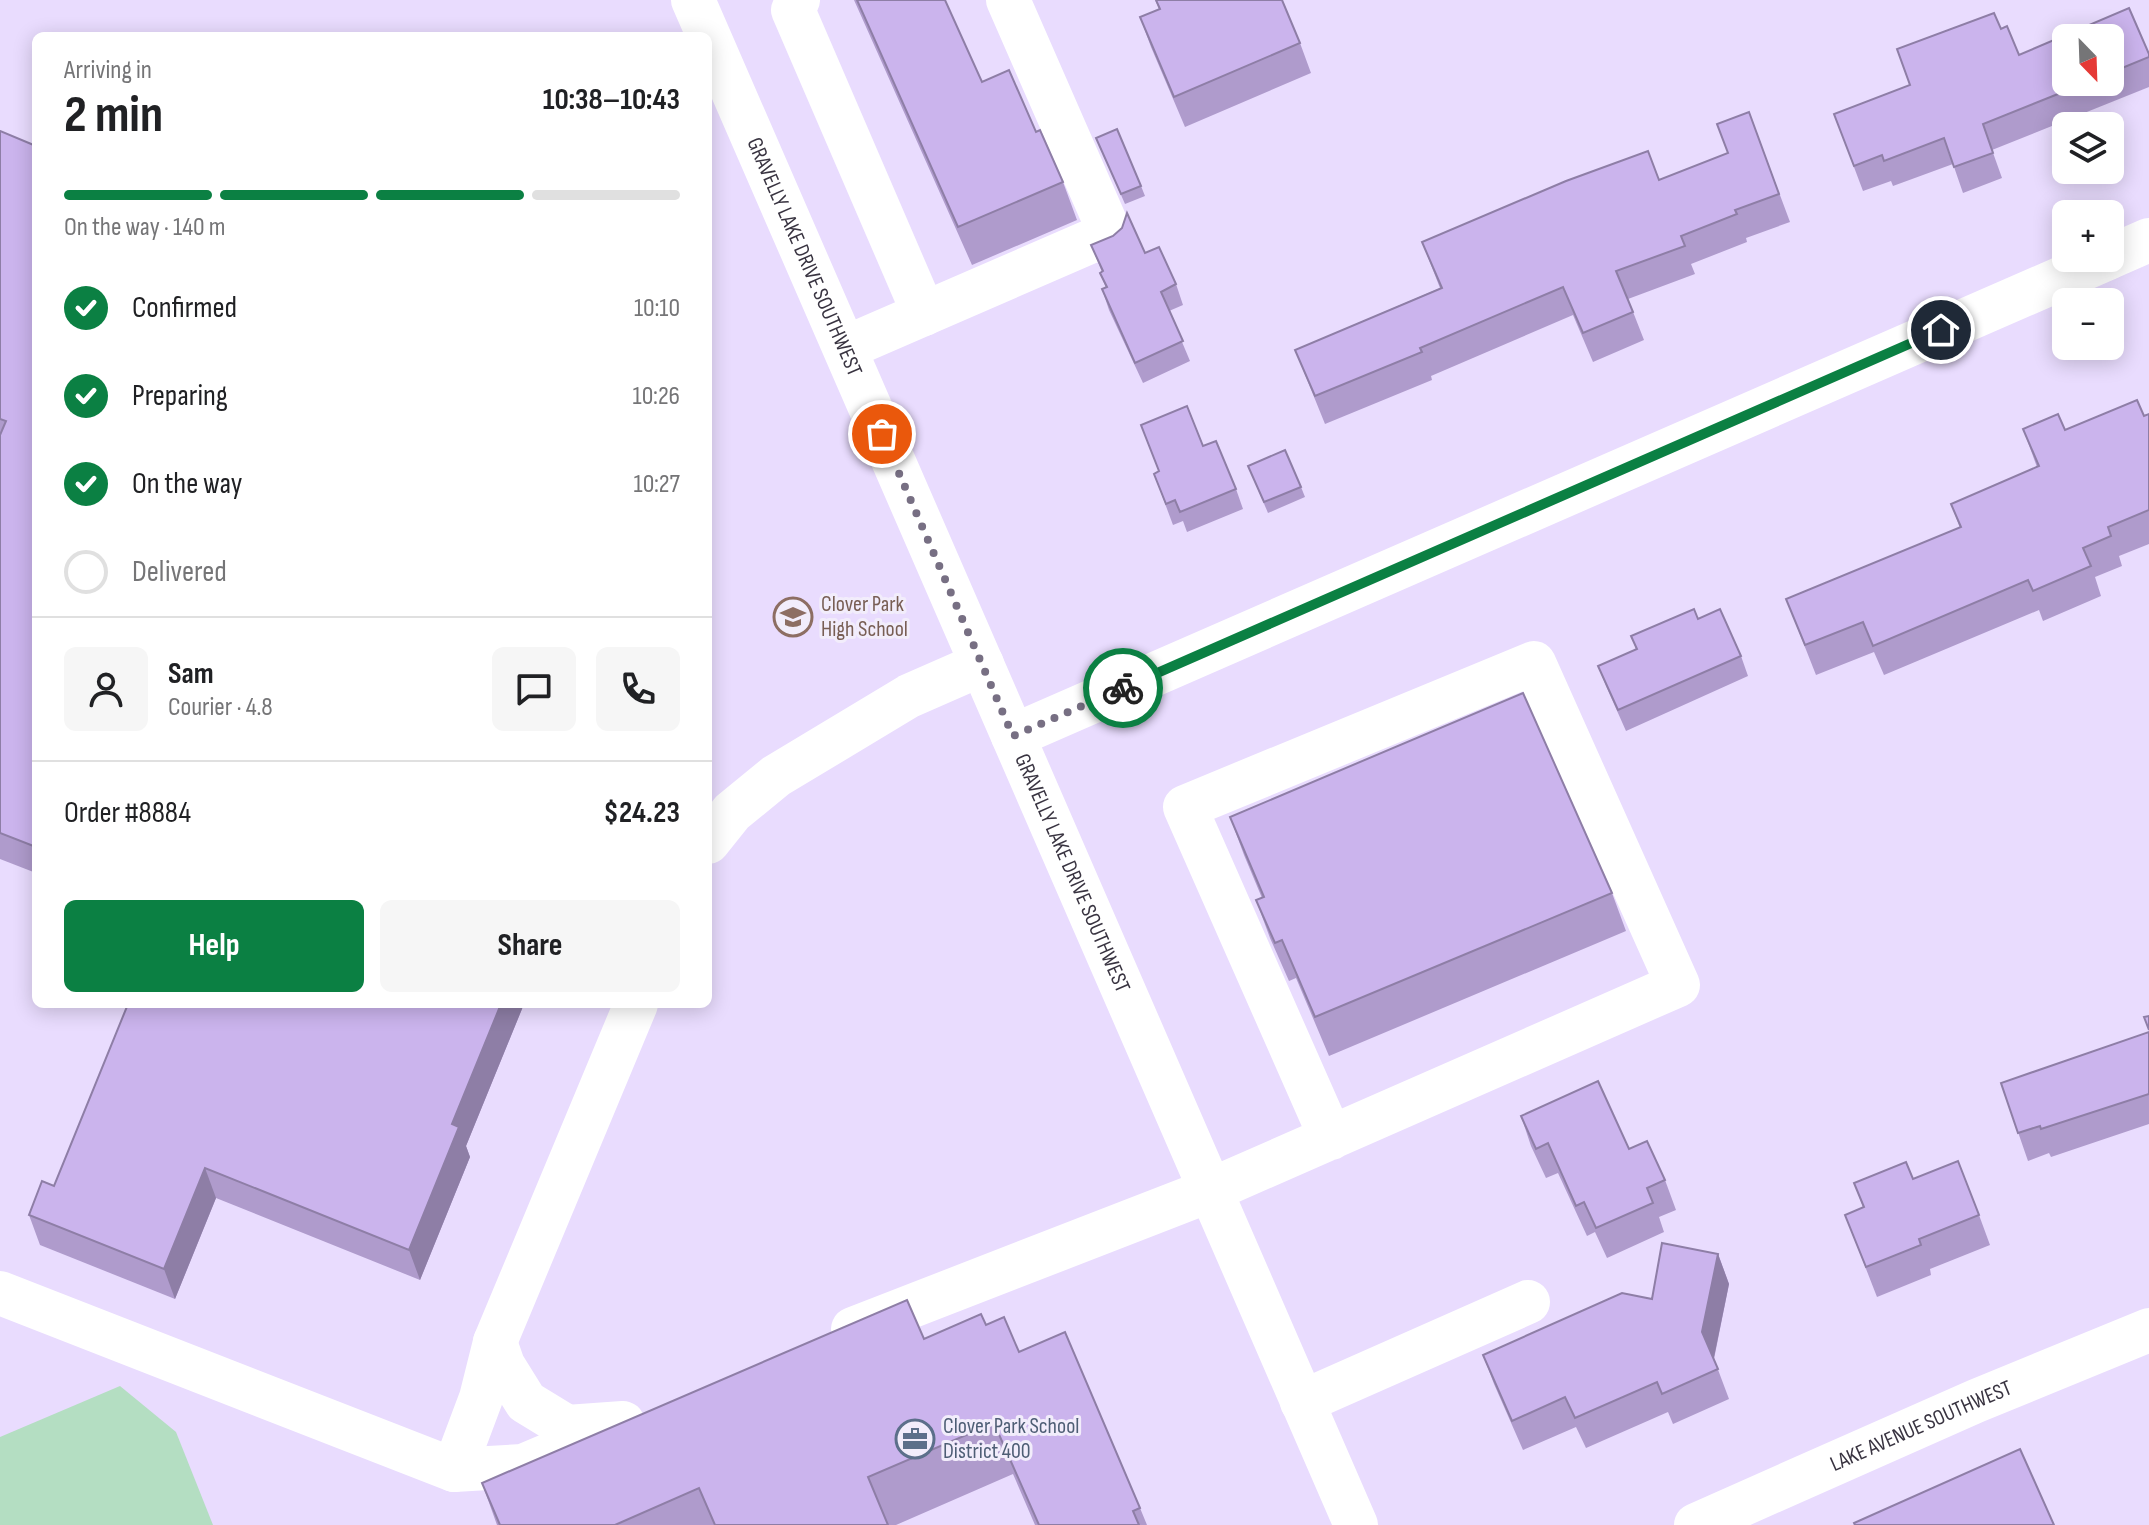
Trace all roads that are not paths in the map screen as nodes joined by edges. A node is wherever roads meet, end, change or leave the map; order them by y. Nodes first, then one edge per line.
1 (693, 0) edge
2 (798, 0) edge
3 (1008, 0) edge
4 (707, 32) edge
5 (712, 44) edge
6 (2149, 240) edge
7 (2124, 251) edge
8 (2077, 272) edge
9 (924, 314) junction
10 (845, 348) junction
11 (982, 664) junction
12 (1013, 736) junction
13 (712, 837) edge
14 (634, 1008) edge
15 (1331, 1138) junction
16 (1211, 1190) junction
17 (0, 1293) edge
18 (1528, 1302) dead end
19 (2149, 1330) edge
20 (495, 1342) junction
21 (823, 1342) edge
22 (1302, 1402) junction
23 (454, 1470) junction
24 (1753, 1513) edge
25 (1356, 1525) edge
26 (1696, 1525) edge

1 - 4 street, GRAVELLY LAKE DRIVE SOUTHWEST
2 - 9 street
3 - 9 street
5 - 10 street, GRAVELLY LAKE DRIVE SOUTHWEST
6 - 7 street
8 - 12 street
9 - 10 street
10 - 11 street, GRAVELLY LAKE DRIVE SOUTHWEST
11 - 12 street, GRAVELLY LAKE DRIVE SOUTHWEST
11 - 13 street
12 - 16 street, GRAVELLY LAKE DRIVE SOUTHWEST
14 - 20 street
15 - 15 street
15 - 16 street
16 - 21 street
16 - 22 street, GRAVELLY LAKE DRIVE SOUTHWEST
17 - 23 street
18 - 22 street
19 - 24 street, LAKE AVENUE SOUTHWEST
20 - 23 street
20 - 23 street
22 - 25 street, GRAVELLY LAKE DRIVE SOUTHWEST
24 - 26 street, LAKE AVENUE SOUTHWEST

